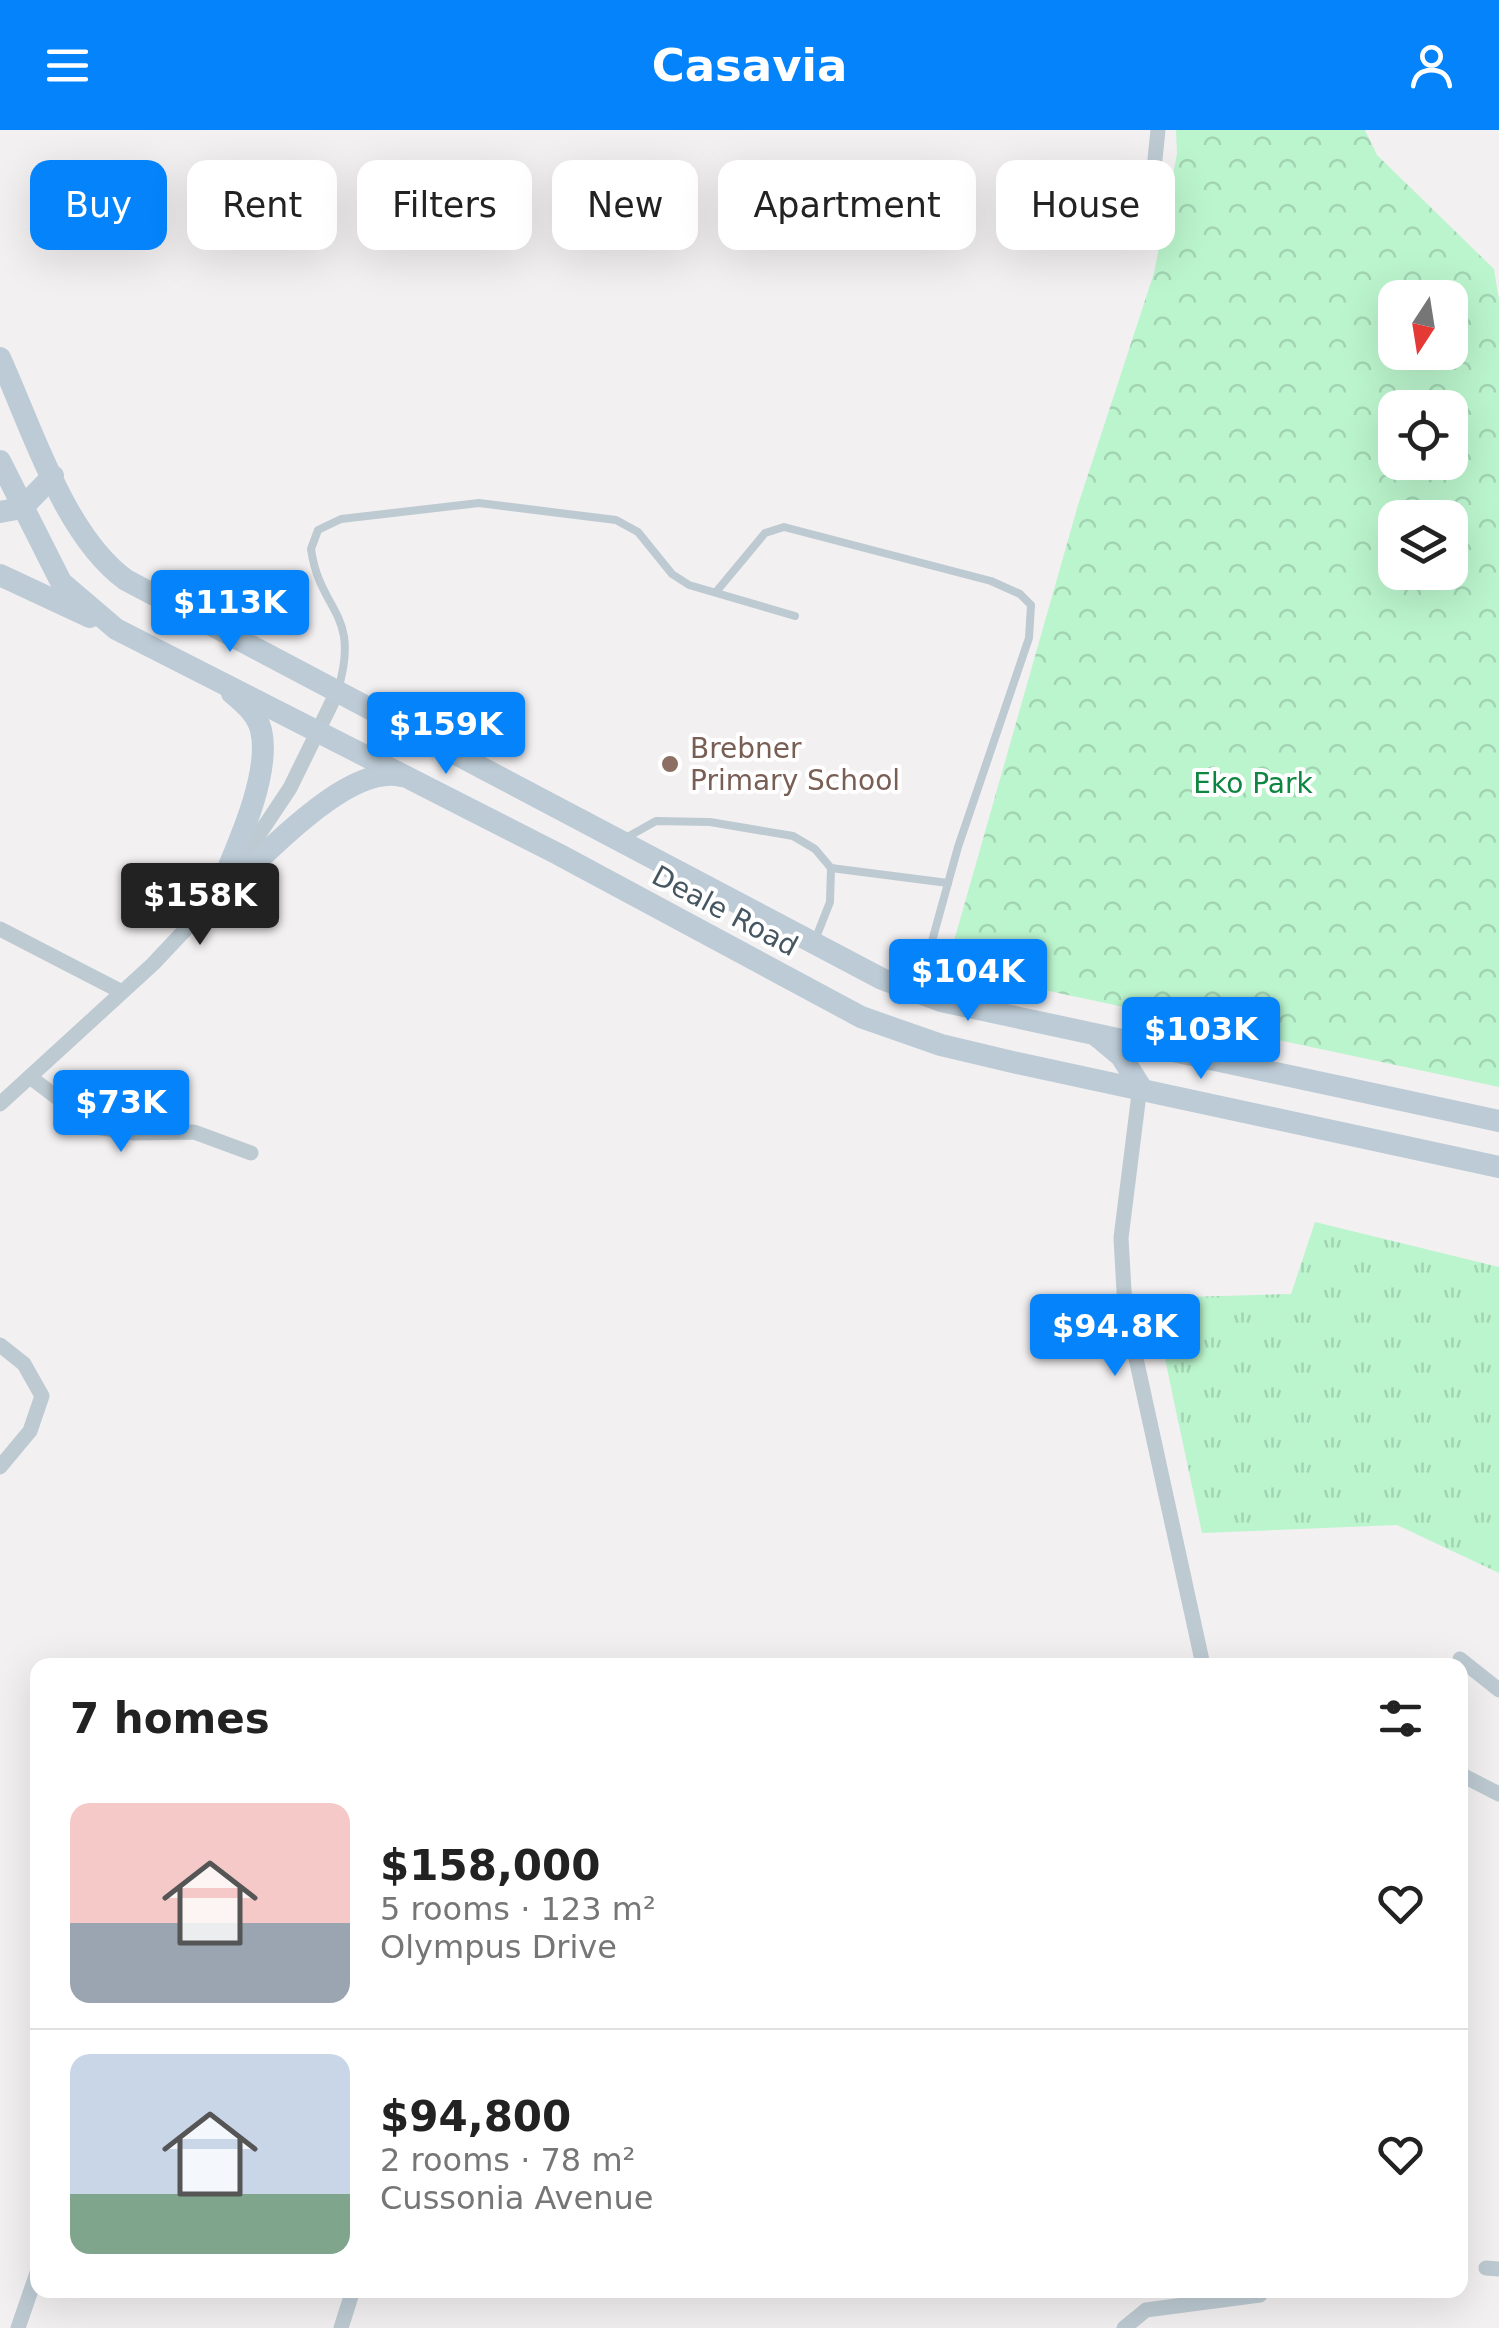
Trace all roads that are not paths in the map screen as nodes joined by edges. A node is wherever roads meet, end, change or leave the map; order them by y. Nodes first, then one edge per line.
1 (1158, 130) edge
2 (1155, 160) edge
3 (0, 358) edge
4 (2, 471) edge
5 (54, 476) junction
6 (11, 510) edge
7 (0, 575) edge
8 (716, 592) junction
9 (796, 616) dead end
10 (116, 629) junction
11 (212, 675) junction
12 (338, 690) junction
13 (319, 730) junction
14 (464, 805) junction
15 (620, 841) junction
16 (831, 868) junction
17 (948, 883) junction
18 (707, 887) junction
19 (214, 900) junction
20 (690, 926) junction
21 (0, 930) edge
22 (814, 944) junction
23 (122, 992) junction
24 (918, 994) junction
25 (1091, 1033) junction
26 (1181, 1051) junction
27 (30, 1077) junction
28 (1140, 1086) junction
29 (0, 1104) edge
30 (1493, 1119) edge
31 (251, 1153) dead end
32 (1489, 1164) edge
33 (0, 1345) edge
34 (0, 1467) edge
35 (1201, 1658) edge
36 (1468, 1665) edge
37 (1499, 1690) edge
38 (1468, 1778) edge
39 (1499, 1794) edge
40 (30, 2293) edge
41 (350, 2298) edge
42 (1237, 2298) edge
43 (18, 2328) edge
44 (341, 2328) edge
45 (1124, 2328) edge

1 - 2 street
3 - 5 street
4 - 5 street, Deale Road
4 - 6 street, Deale Road
5 - 6 street
5 - 12 street, Deale Road
6 - 10 street, Deale Road
7 - 10 street
8 - 9 lane
8 - 12 lane
8 - 17 lane
10 - 11 street, Deale Road
11 - 13 street, Deale Road
11 - 19 street
12 - 13 street
12 - 15 street, Deale Road
13 - 14 street, Deale Road
13 - 19 street
14 - 19 street
14 - 20 street, Deale Road
15 - 16 lane
15 - 18 street, Deale Road
16 - 17 lane
16 - 22 lane
17 - 24 lane
18 - 20 street
18 - 22 street, Deale Road
19 - 23 street
20 - 28 street, Deale Road
21 - 23 street
22 - 24 street, Deale Road
23 - 27 street
24 - 25 street, Deale Road
25 - 26 street, Deale Road
25 - 28 street
26 - 28 street
26 - 30 street, Deale Road
27 - 29 street
27 - 31 street
28 - 32 street, Deale Road
28 - 35 street
30 - 32 street
33 - 34 street
36 - 37 street
38 - 39 street
40 - 43 street
41 - 44 street
42 - 45 street

